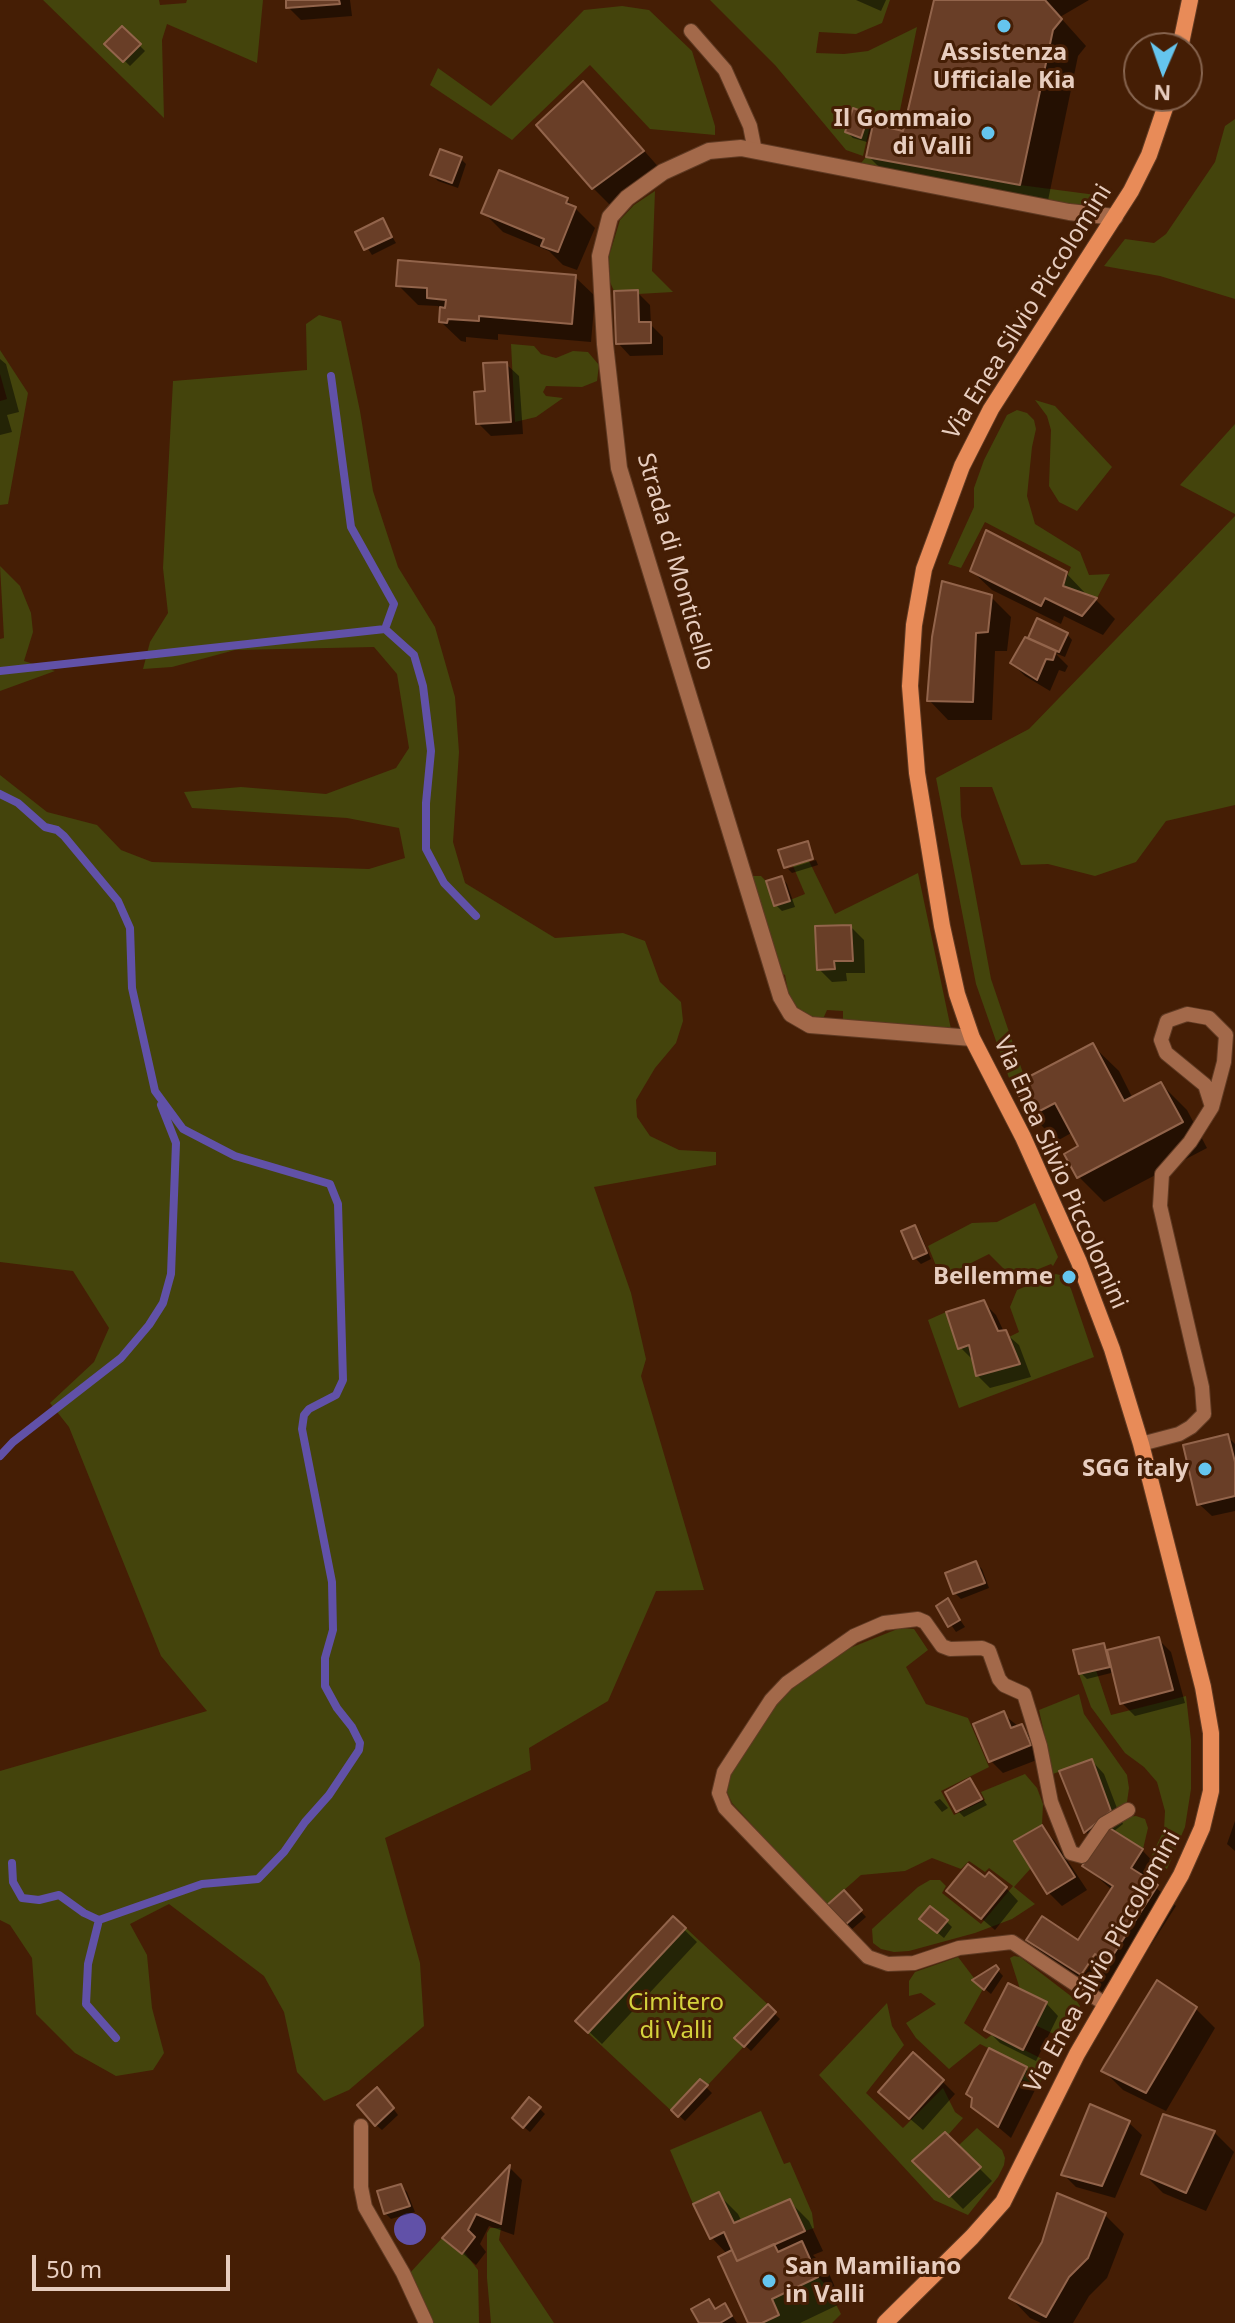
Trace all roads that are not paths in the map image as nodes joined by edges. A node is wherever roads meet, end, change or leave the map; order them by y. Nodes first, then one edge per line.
1 (1190, 0) edge
2 (691, 31) dead end
3 (1183, 32) edge
4 (1164, 112) edge
5 (755, 151) junction
6 (1115, 217) junction
7 (972, 1038) junction
8 (1212, 1107) junction
9 (1141, 1444) junction
10 (1128, 1810) dead end
11 (1105, 2004) junction
12 (361, 2126) dead end
13 (426, 2323) edge
14 (885, 2323) edge

1 - 3 main road
2 - 5 lane
4 - 6 main road, Via Enea Silvio Piccolomini
5 - 6 street, Strada di Monticello
5 - 7 street, Strada di Monticello
6 - 7 main road, Via Enea Silvio Piccolomini
7 - 9 main road, Via Enea Silvio Piccolomini
8 - 8 lane
8 - 9 lane
9 - 11 main road, Via Enea Silvio Piccolomini
10 - 11 lane
11 - 14 main road, Via Enea Silvio Piccolomini
12 - 13 lane

